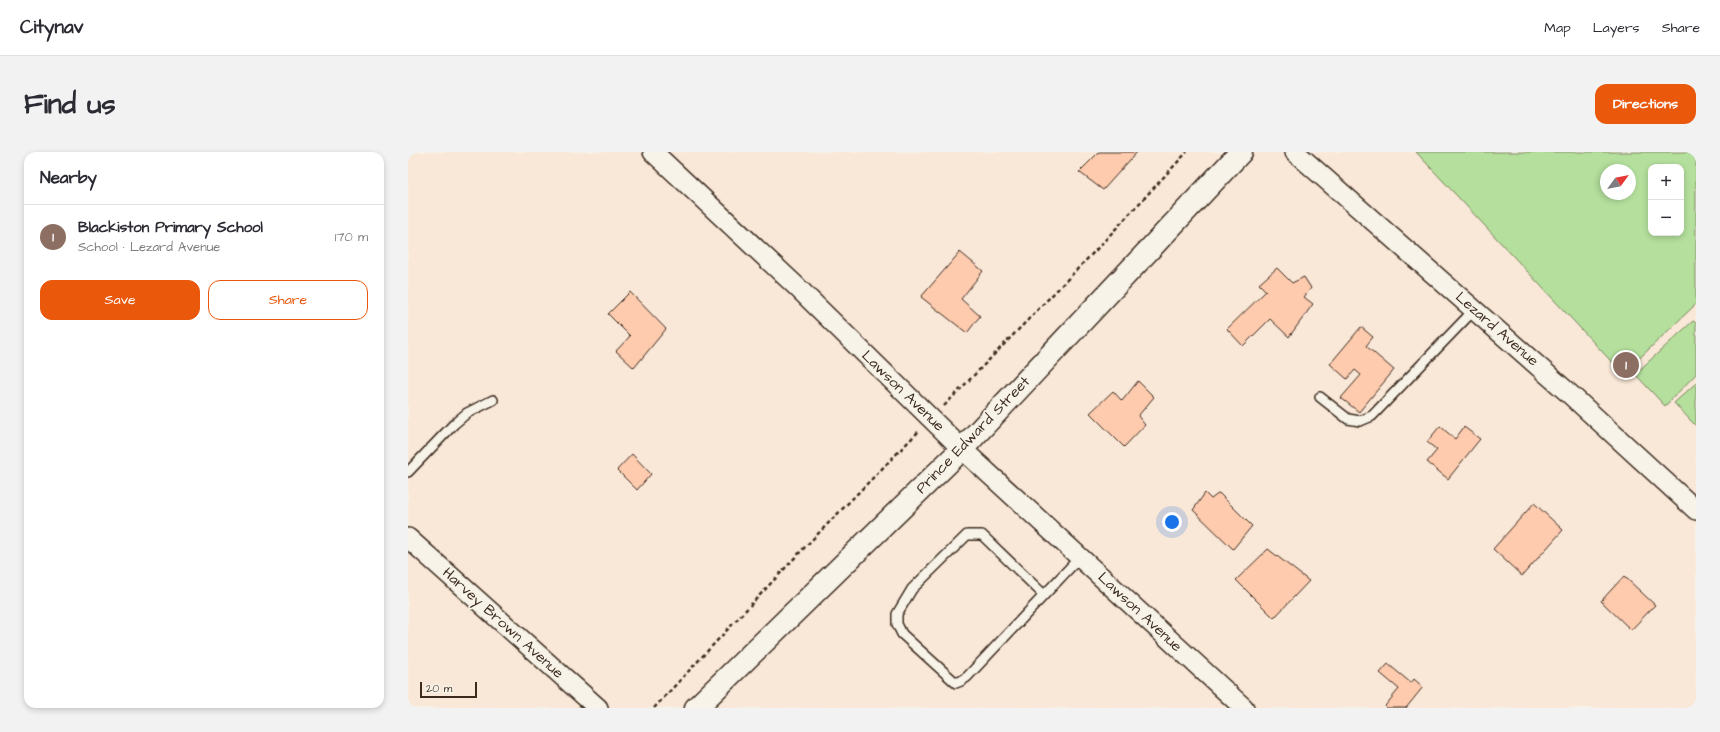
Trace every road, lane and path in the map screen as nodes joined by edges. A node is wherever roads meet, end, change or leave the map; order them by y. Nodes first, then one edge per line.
1 (653, 152) edge
2 (1241, 152) edge
3 (1295, 152) edge
4 (1474, 310) junction
5 (1320, 397) dead end
6 (493, 400) dead end
7 (962, 449) junction
8 (408, 472) edge
9 (1696, 510) edge
10 (408, 538) edge
11 (1080, 557) junction
12 (1044, 595) junction
13 (598, 708) edge
14 (696, 708) edge
15 (1244, 708) edge

1 - 7 street, Lawson Avenue
2 - 7 main road, Prince Edward Street
3 - 4 street, Lezard Avenue
4 - 5 lane
4 - 9 street, Lezard Avenue
6 - 8 lane
7 - 11 street, Lawson Avenue
7 - 14 main road, Prince Edward Street
10 - 13 street, Harvey Brown Avenue
11 - 12 lane
11 - 15 street, Lawson Avenue
12 - 12 lane

